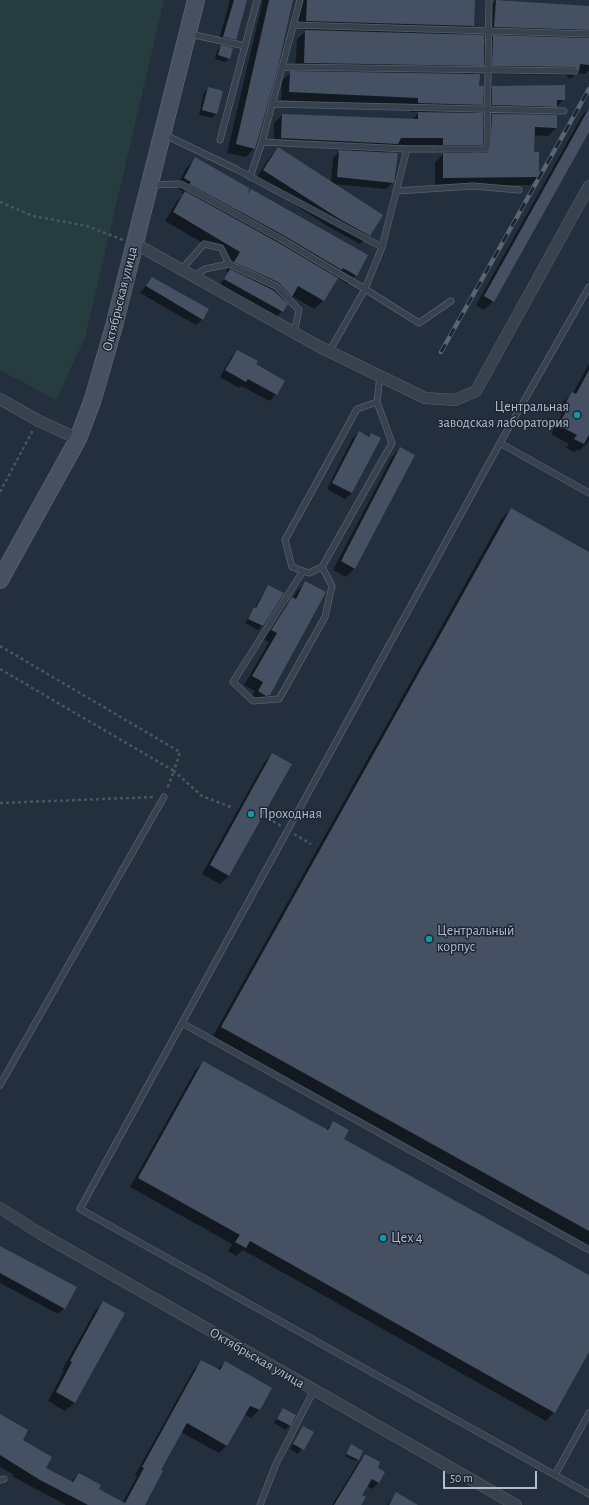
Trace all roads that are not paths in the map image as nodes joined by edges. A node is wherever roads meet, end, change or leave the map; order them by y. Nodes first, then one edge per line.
1 (196, 0) edge
2 (257, 0) edge
3 (300, 0) edge
4 (489, 0) edge
5 (293, 26) junction
6 (488, 31) junction
7 (188, 33) junction
8 (589, 34) edge
9 (245, 46) junction
10 (282, 67) junction
11 (488, 69) junction
12 (575, 71) dead end
13 (272, 104) junction
14 (487, 109) junction
15 (564, 111) dead end
16 (162, 133) junction
17 (220, 140) dead end
18 (262, 142) junction
19 (407, 149) junction
20 (250, 177) junction
21 (149, 185) junction
22 (589, 186) edge
23 (519, 190) dead end
24 (396, 191) junction
25 (134, 244) junction
26 (382, 247) junction
27 (229, 264) junction
28 (181, 270) junction
29 (193, 277) junction
30 (589, 287) edge
31 (365, 289) junction
32 (451, 302) dead end
33 (294, 333) junction
34 (329, 352) junction
35 (380, 376) junction
36 (0, 399) edge
37 (377, 402) junction
38 (78, 439) junction
39 (500, 443) junction
40 (589, 494) edge
41 (322, 567) junction
42 (302, 571) junction
43 (0, 580) edge
44 (164, 797) road end
45 (182, 1023) junction
46 (0, 1085) edge
47 (0, 1208) edge
48 (589, 1250) edge
49 (314, 1390) junction
50 (589, 1413) edge
51 (555, 1475) junction
52 (589, 1494) edge
53 (260, 1505) edge
54 (516, 1505) edge

1 - 7 main road, Октябрьская улица
2 - 9 lane
3 - 5 lane
4 - 6 lane
5 - 6 lane
5 - 10 lane
6 - 8 lane
6 - 11 lane
7 - 9 lane
7 - 16 main road, Октябрьская улица
9 - 17 lane
10 - 11 lane
10 - 13 lane
11 - 12 lane
11 - 14 lane
13 - 14 lane
13 - 18 lane
14 - 15 lane
14 - 19 lane
16 - 20 lane
16 - 21 main road, Октябрьская улица
18 - 19 lane
18 - 20 lane
19 - 24 lane
20 - 26 lane
21 - 25 main road, Октябрьская улица
21 - 31 lane
22 - 35 street
23 - 24 lane
24 - 26 lane
25 - 28 street
25 - 38 main road, Октябрьская улица
26 - 31 lane
27 - 28 lane
27 - 29 lane
27 - 33 lane
28 - 29 street
29 - 33 street
30 - 39 lane
31 - 32 lane
31 - 34 lane
33 - 34 street
34 - 35 street
35 - 37 lane
36 - 38 street
37 - 41 lane
37 - 42 lane
38 - 43 main road, Октябрьская улица
39 - 40 lane
39 - 45 lane
41 - 42 lane
41 - 42 lane
44 - 46 lane
45 - 48 lane
45 - 51 lane
47 - 49 street, Октябрьская улица
49 - 53 lane
49 - 54 street, Октябрьская улица
50 - 51 lane
51 - 52 lane

